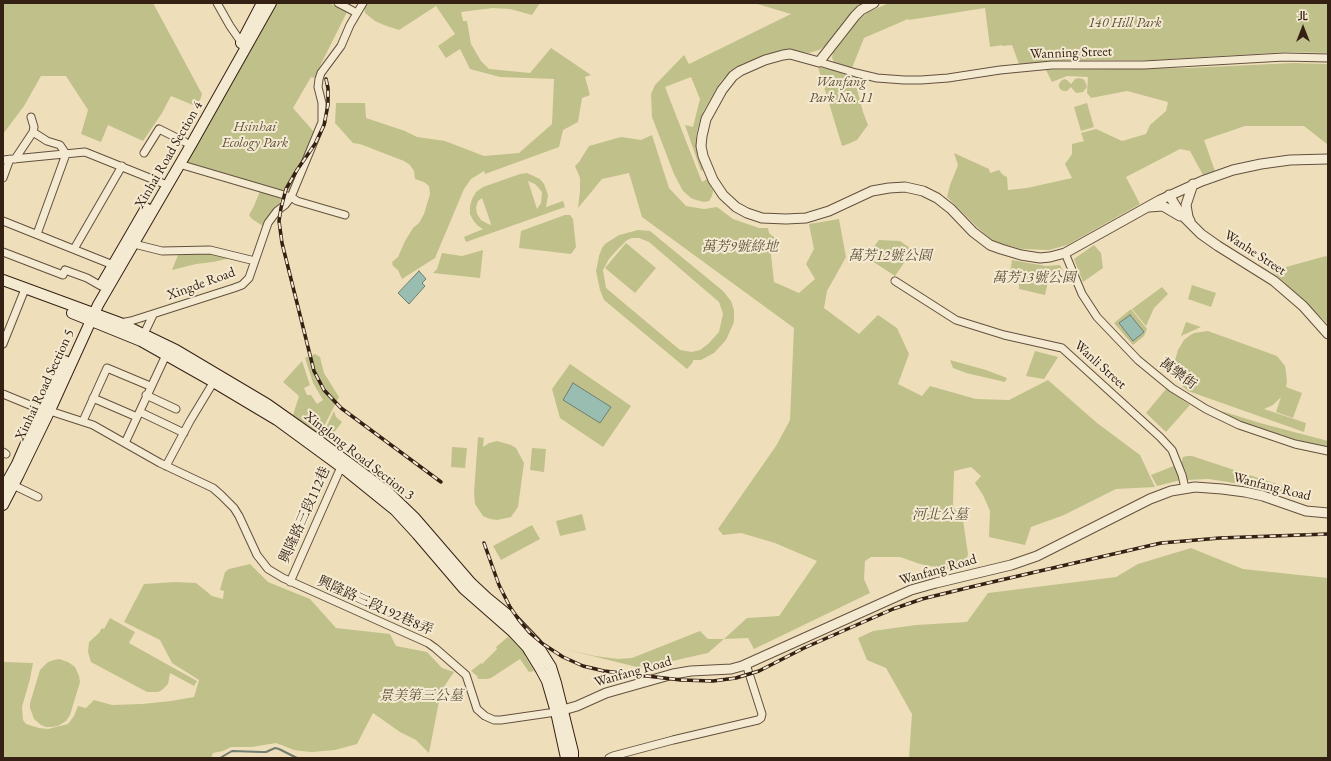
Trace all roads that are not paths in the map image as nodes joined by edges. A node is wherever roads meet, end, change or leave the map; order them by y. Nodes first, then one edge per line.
1 (217, 3) edge
2 (262, 3) edge
3 (271, 3) edge
4 (338, 3) edge
5 (363, 3) edge
6 (874, 3) edge
7 (357, 13) junction
8 (244, 44) junction
9 (1328, 58) edge
10 (818, 62) junction
11 (31, 117) dead end
12 (33, 132) junction
13 (185, 142) junction
14 (144, 153) dead end
15 (66, 154) junction
16 (9, 159) edge
17 (1328, 159) edge
18 (179, 164) junction
19 (122, 166) junction
20 (3, 178) edge
21 (164, 184) junction
22 (1193, 184) junction
23 (1169, 195) junction
24 (291, 197) junction
25 (1146, 207) junction
26 (346, 215) dead end
27 (1186, 219) junction
28 (3, 221) edge
29 (1192, 226) junction
30 (37, 234) junction
31 (134, 244) junction
32 (74, 249) junction
33 (3, 252) edge
34 (1065, 253) junction
35 (255, 260) junction
36 (113, 265) junction
37 (3, 280) edge
38 (895, 281) dead end
39 (101, 286) junction
40 (3, 287) edge
41 (23, 292) junction
42 (153, 315) junction
43 (89, 316) junction
44 (120, 323) junction
45 (1328, 334) edge
46 (143, 337) junction
47 (3, 344) edge
48 (166, 355) junction
49 (216, 378) junction
50 (150, 386) junction
51 (3, 394) edge
52 (146, 395) junction
53 (93, 398) junction
54 (176, 409) dead end
55 (45, 410) junction
56 (138, 414) junction
57 (83, 421) junction
58 (184, 433) junction
59 (125, 443) junction
60 (1328, 451) edge
61 (344, 465) junction
62 (166, 466) junction
63 (13, 485) junction
64 (1185, 488) junction
65 (3, 489) edge
66 (38, 497) dead end
67 (3, 505) edge
68 (1328, 513) edge
69 (290, 582) junction
70 (746, 664) junction
71 (560, 711) junction
72 (566, 758) edge
73 (573, 758) edge
74 (609, 758) edge

1 - 8 street
2 - 8 main road, Xinhai Road Section 4
3 - 8 main road, Xinhai Road Section 4
4 - 7 street
5 - 7 street, Xingde Road
6 - 10 street
7 - 24 street, Xingde Road
8 - 13 main road, Xinhai Road Section 4
8 - 18 main road, Xinhai Road Section 4
9 - 10 street, Wanning Street
10 - 34 street
11 - 12 street
12 - 15 street
12 - 16 street
13 - 14 street
13 - 21 main road, Xinhai Road Section 4
15 - 16 street
15 - 19 street
15 - 30 street
16 - 20 street
17 - 22 street
18 - 21 main road, Xinhai Road Section 4
18 - 24 street
19 - 21 street
19 - 32 street
21 - 31 main road, Xinhai Road Section 4
21 - 36 main road, Xinhai Road Section 4
22 - 23 street
22 - 29 street
23 - 25 street
23 - 27 street, Wanhe Street
24 - 26 street
24 - 35 street, Xingde Road
25 - 27 street
25 - 34 street
27 - 29 street, Wanhe Street
28 - 30 street
29 - 45 street, Wanhe Street
30 - 32 street
31 - 35 street
31 - 43 main road, Xinhai Road Section 4
32 - 36 street
33 - 39 street
34 - 60 street, 萬樂街
35 - 42 street, Xingde Road
36 - 39 main road, Xinhai Road Section 4
37 - 41 main road
38 - 64 street, Wanli Street
39 - 43 main road, Xinhai Road Section 4
40 - 41 main road
41 - 43 main road
41 - 47 street
42 - 44 street, Xingde Road
42 - 46 street
43 - 44 main road, Xinglong Road Section 3
43 - 46 main road, Xinglong Road Section 3
43 - 55 main road, Xinhai Road Section 5
44 - 46 main road, Xinglong Road Section 3
46 - 48 main road, Xinglong Road Section 3
46 - 49 main road, Xinglong Road Section 3
48 - 49 main road, Xinglong Road Section 3
48 - 50 street
49 - 58 street
49 - 61 main road, Xinglong Road Section 3
50 - 52 street
50 - 53 street
51 - 55 street, 興隆路三段192巷8弄
52 - 54 street
52 - 56 street
53 - 56 street
53 - 57 street
55 - 57 street, 興隆路三段192巷8弄
55 - 63 main road, Xinhai Road Section 5
55 - 65 main road, Xinhai Road Section 5
56 - 58 street
56 - 59 street
57 - 59 street, 興隆路三段192巷8弄
58 - 62 street
59 - 62 street, 興隆路三段192巷8弄
61 - 69 street, 興隆路三段112巷
61 - 71 main road, Xinglong Road Section 3
62 - 69 street, 興隆路三段192巷8弄
63 - 66 street
63 - 67 main road, Xinhai Road Section 5
64 - 68 street, Wanfang Road
64 - 70 street, Wanfang Road
69 - 71 street, 興隆路三段192巷8弄
70 - 71 street, Wanfang Road
70 - 74 street
71 - 72 main road, Xinglong Road Section 3
71 - 73 main road, Xinglong Road Section 3

